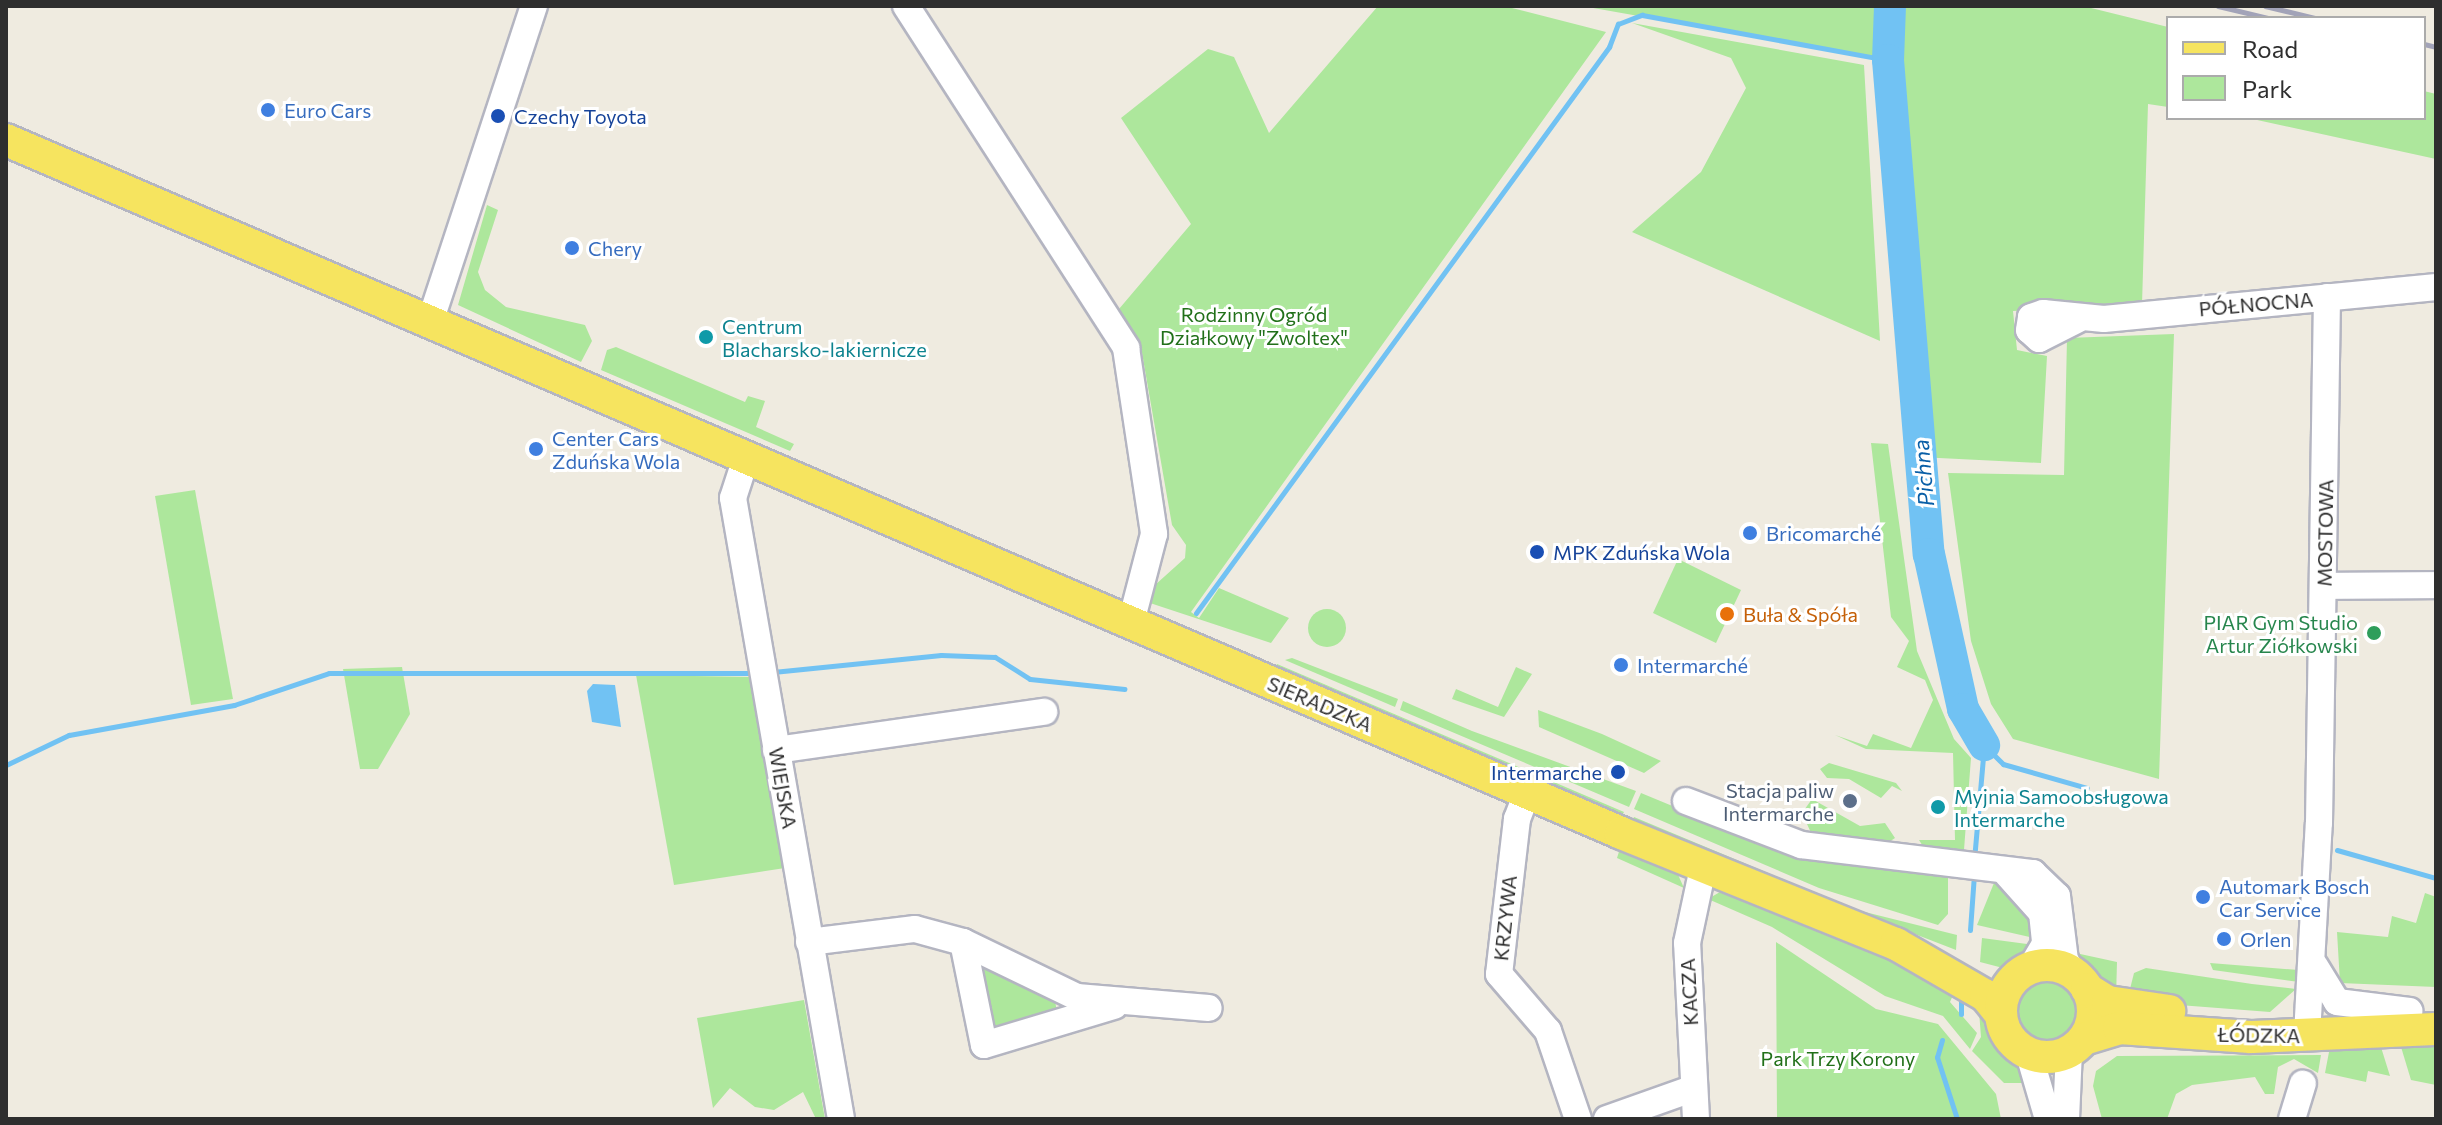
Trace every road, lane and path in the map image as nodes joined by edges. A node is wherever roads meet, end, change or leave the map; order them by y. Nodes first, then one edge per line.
1 (534, 6) edge
2 (906, 6) edge
3 (6, 140) edge
4 (2436, 287) edge
5 (2327, 297) junction
6 (2077, 320) dead end
7 (430, 322) junction
8 (746, 458) junction
9 (2436, 585) edge
10 (2325, 586) junction
11 (1131, 622) junction
12 (1044, 712) dead end
13 (776, 750) junction
14 (1527, 793) junction
15 (1686, 801) dead end
16 (1993, 867) junction
17 (1703, 868) junction
18 (809, 942) junction
19 (963, 942) junction
20 (1896, 944) junction
21 (2313, 961) junction
22 (2024, 971) junction
23 (2081, 981) junction
24 (1118, 1005) junction
25 (1209, 1008) dead end
26 (2422, 1011) edge
27 (2000, 1013) junction
28 (2308, 1026) junction
29 (2436, 1029) edge
30 (2076, 1045) junction
31 (2029, 1054) junction
32 (2303, 1084) dead end
33 (1694, 1088) junction
34 (841, 1119) edge
35 (1578, 1119) edge
36 (1607, 1119) edge
37 (1696, 1119) edge
38 (2048, 1119) edge
39 (2066, 1119) edge
40 (2292, 1119) edge

1 - 7 street
2 - 11 street
3 - 7 main road, SIERADZKA
4 - 5 street, PÓŁNOCNA
5 - 6 street, PÓŁNOCNA
5 - 10 street, MOSTOWA
7 - 8 main road, SIERADZKA
8 - 11 main road, SIERADZKA
8 - 13 street, WIEJSKA
9 - 10 street
10 - 21 street, MOSTOWA
11 - 14 main road, SIERADZKA
12 - 13 street
13 - 18 street, WIEJSKA
14 - 17 main road, SIERADZKA
14 - 35 street, KRZYWA
15 - 16 street
16 - 22 street
16 - 23 street
17 - 20 main road, SIERADZKA
17 - 33 street, KACZA
18 - 19 street
18 - 34 street, WIEJSKA
19 - 24 street
19 - 24 street
20 - 22 main road, SIERADZKA
20 - 27 main road, SIERADZKA
21 - 26 street, MOSTOWA
21 - 28 street, MOSTOWA
22 - 23 main road
22 - 27 main road
23 - 28 main road, ŁÓDZKA
23 - 30 main road
24 - 25 street
26 - 28 main road, ŁÓDZKA
27 - 31 main road
28 - 29 main road, ŁÓDZKA
28 - 30 main road, ŁÓDZKA
30 - 31 main road
30 - 39 street
31 - 38 street
32 - 40 street
33 - 36 street
33 - 37 street, KACZA

